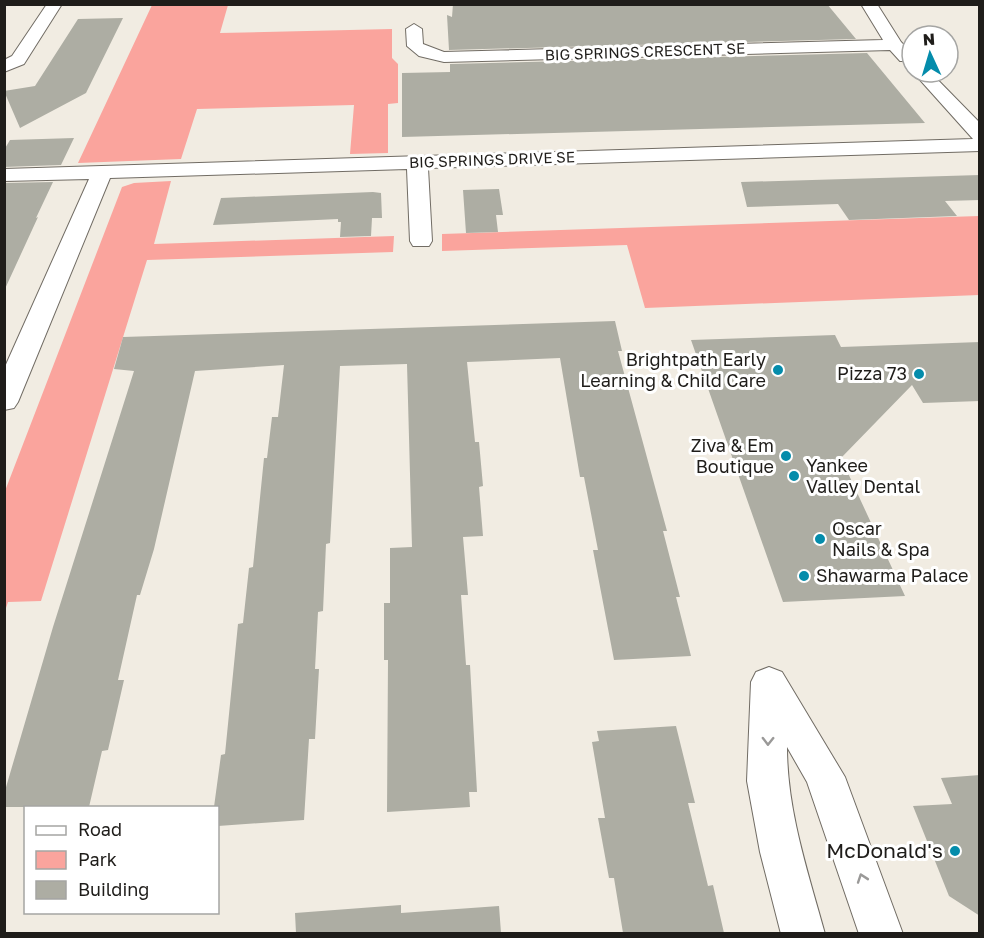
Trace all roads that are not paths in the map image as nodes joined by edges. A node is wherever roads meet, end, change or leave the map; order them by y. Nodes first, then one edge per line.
1 (55, 4) edge
2 (869, 4) edge
3 (414, 29) dead end
4 (894, 45) junction
5 (900, 51) edge
6 (4, 67) edge
7 (931, 84) edge
8 (980, 135) edge
9 (980, 145) edge
10 (417, 162) junction
11 (102, 172) junction
12 (4, 175) edge
13 (421, 241) dead end
14 (4, 402) edge
15 (803, 933) edge
16 (881, 933) edge

1 - 6 street
2 - 4 street
3 - 4 street, BIG SPRINGS CRESCENT SE
4 - 5 street
7 - 8 street
9 - 10 street, BIG SPRINGS DRIVE SE
10 - 11 street, BIG SPRINGS DRIVE SE
10 - 13 street
11 - 12 street, BIG SPRINGS DRIVE SE
11 - 14 street
16 -> 15 street

